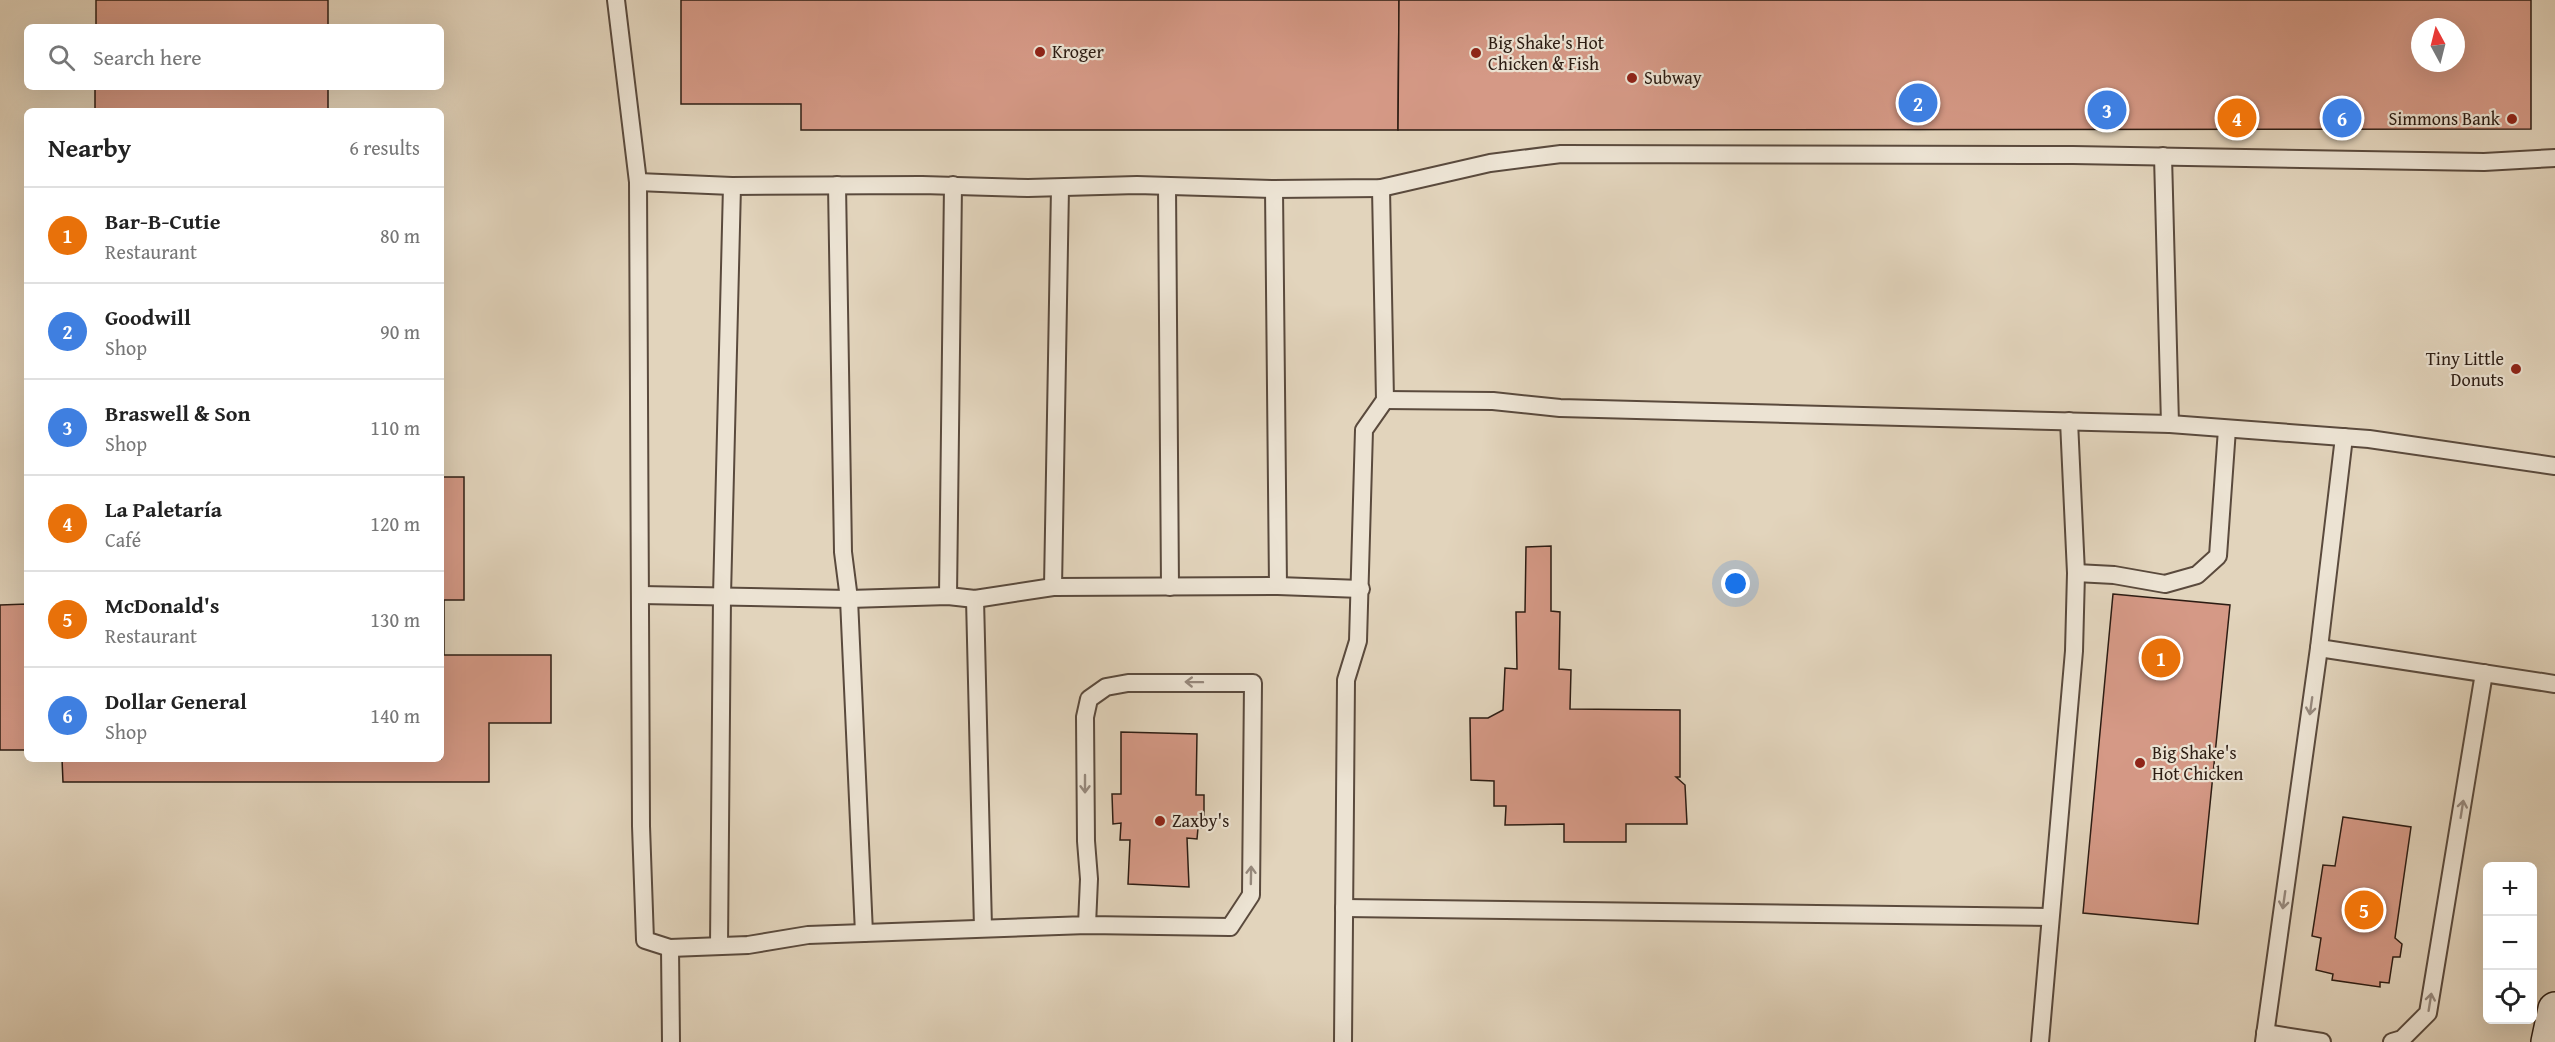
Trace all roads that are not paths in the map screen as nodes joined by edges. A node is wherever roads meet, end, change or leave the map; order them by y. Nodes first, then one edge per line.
1 (616, 0) edge
2 (2163, 156) junction
3 (2555, 158) edge
4 (638, 182) junction
5 (837, 185) junction
6 (953, 185) junction
7 (732, 186) junction
8 (1167, 186) junction
9 (1060, 188) junction
10 (1382, 188) junction
11 (1274, 189) junction
12 (1385, 400) junction
13 (2069, 421) junction
14 (2170, 424) junction
15 (2227, 429) junction
16 (2344, 437) junction
17 (2555, 466) edge
18 (2076, 573) junction
19 (1278, 586) junction
20 (1053, 587) junction
21 (1170, 587) junction
22 (1361, 589) junction
23 (641, 595) junction
24 (948, 596) junction
25 (722, 597) junction
26 (849, 599) junction
27 (975, 599) junction
28 (2319, 648) junction
29 (2484, 674) junction
30 (2555, 684) edge
31 (1344, 908) junction
32 (2050, 918) junction
33 (1087, 925) junction
34 (983, 928) junction
35 (864, 933) junction
36 (719, 946) junction
37 (670, 948) junction
38 (2555, 1009) edge
39 (2264, 1038) edge
40 (671, 1042) edge
41 (1343, 1042) edge
42 (2040, 1042) edge
43 (2322, 1042) edge
44 (2392, 1042) edge
45 (2548, 1042) edge

1 - 4 lane
2 - 3 lane
2 - 10 lane
2 - 14 lane
4 - 7 lane
4 - 23 lane
5 - 6 lane
5 - 7 lane
5 - 26 lane
6 - 9 lane
6 - 24 lane
7 - 25 lane
8 - 9 lane
8 - 11 lane
8 - 21 lane
9 - 20 lane
10 - 11 lane
10 - 12 lane
11 - 19 lane
12 - 13 lane
12 - 22 lane
13 - 14 lane
13 - 18 lane
14 - 15 lane
15 - 16 lane
15 - 18 lane
16 - 17 lane
16 - 28 lane
18 - 32 lane
19 - 21 lane
19 - 22 lane
20 - 21 lane
20 - 27 lane
22 - 31 lane
23 - 25 lane
23 - 37 lane
24 - 26 lane
24 - 27 lane
25 - 26 lane
25 - 36 lane
26 - 35 lane
27 - 34 lane
28 - 29 lane
28 -> 39 lane
29 - 30 lane
44 -> 29 lane
31 - 32 lane
31 - 41 lane
32 - 42 lane
33 -> 33 lane
33 - 34 lane
34 - 35 lane
35 - 36 lane
36 - 37 lane
37 - 40 lane
38 - 45 main road
39 - 43 lane

